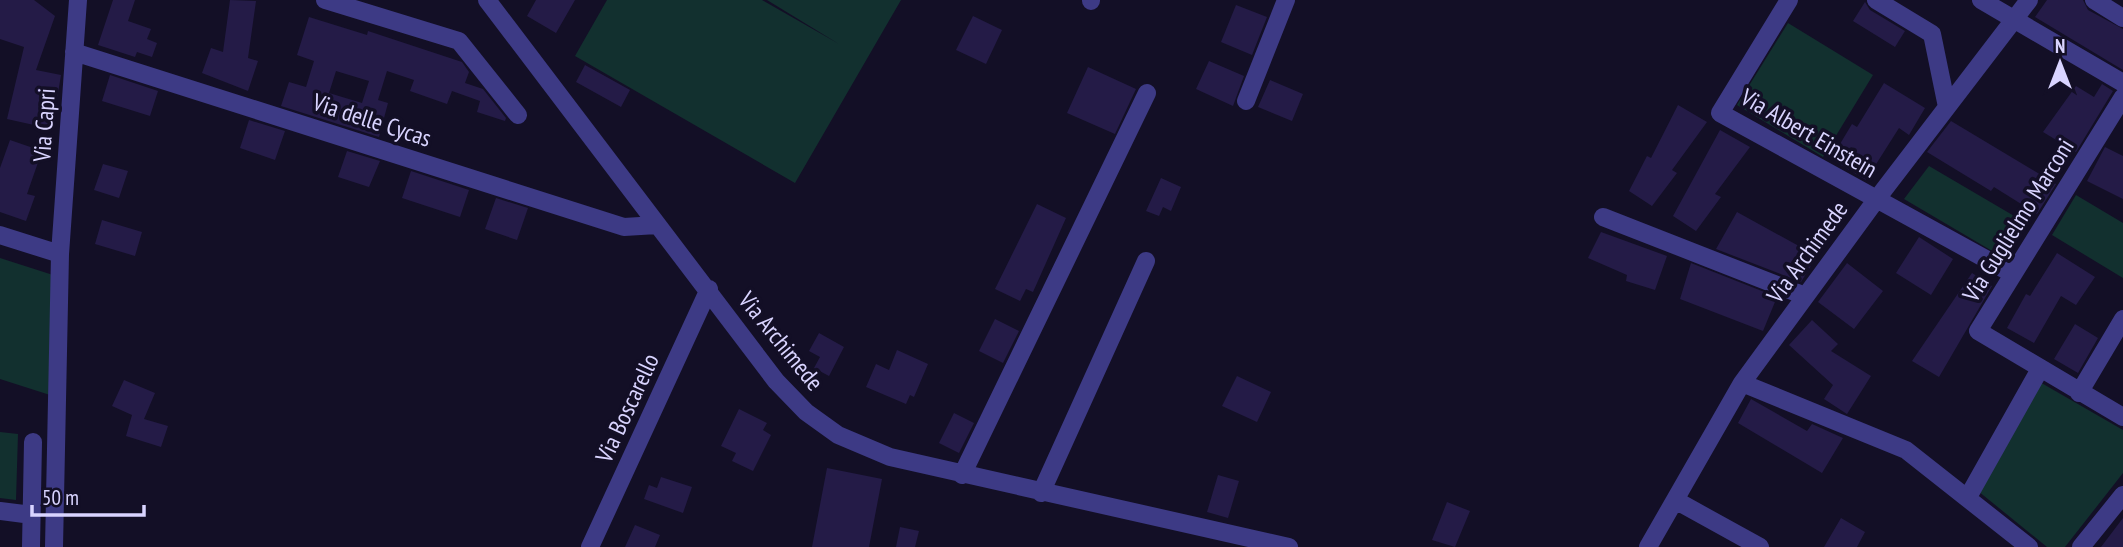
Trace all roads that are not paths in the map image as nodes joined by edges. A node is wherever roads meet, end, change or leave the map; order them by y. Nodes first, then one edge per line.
1 (77, 0) edge
2 (325, 0) edge
3 (487, 0) edge
4 (1286, 0) edge
5 (1789, 0) edge
6 (1876, 0) edge
7 (1981, 0) edge
8 (2029, 0) edge
9 (2094, 0) edge
10 (2123, 18) edge
11 (2013, 19) junction
12 (74, 52) junction
13 (2123, 83) edge
14 (1147, 93) dead end
15 (2123, 97) edge
16 (1246, 101) dead end
17 (1947, 107) junction
18 (518, 115) dead end
19 (1876, 200) junction
20 (1603, 217) dead end
21 (657, 225) junction
22 (0, 235) edge
23 (60, 254) junction
24 (1146, 261) dead end
25 (2013, 274) junction
26 (709, 289) junction
27 (1805, 296) junction
28 (2123, 319) edge
29 (2040, 369) junction
30 (1742, 383) junction
31 (2080, 393) junction
32 (2123, 417) edge
33 (33, 442) dead end
34 (962, 475) junction
35 (1041, 493) junction
36 (2123, 495) edge
37 (1968, 497) junction
38 (1675, 500) junction
39 (0, 511) edge
40 (32, 515) junction
41 (31, 547) edge
42 (54, 547) edge
43 (590, 547) edge
44 (1289, 547) edge
45 (1648, 547) edge
46 (1760, 547) edge
47 (2029, 547) edge
48 (2081, 547) edge

1 - 12 street, Via Capri
2 - 18 street
3 - 21 street, Via Archimede
4 - 16 street
5 - 19 street, Via Albert Einstein
6 - 17 street
7 - 11 street
8 - 11 street, Via Archimede
9 - 10 street
11 - 13 street
11 - 17 street, Via Archimede
12 - 21 street, Via delle Cycas
12 - 23 street, Via Capri
14 - 34 street
15 - 25 street, Via Guglielmo Marconi
17 - 19 street, Via Archimede
19 - 25 street
19 - 27 street, Via Archimede
20 - 27 street
21 - 26 street, Via Archimede
22 - 23 street
23 - 42 street, Via Capri
24 - 35 street
25 - 29 street, Via Guglielmo Marconi
26 - 34 street, Via Archimede
26 - 43 street, Via Boscarello
27 - 30 street, Via Archimede
28 - 31 street
29 - 31 street, Via Guglielmo Marconi
29 - 37 street
30 - 37 street
30 - 38 street, Via Archimede
31 - 32 street, Via Guglielmo Marconi
33 - 40 street
34 - 35 street, Via Archimede
35 - 44 street, Via Archimede
36 - 48 street
37 - 47 street
38 - 45 street, Via Archimede
38 - 46 street
39 - 40 street
40 - 41 street

